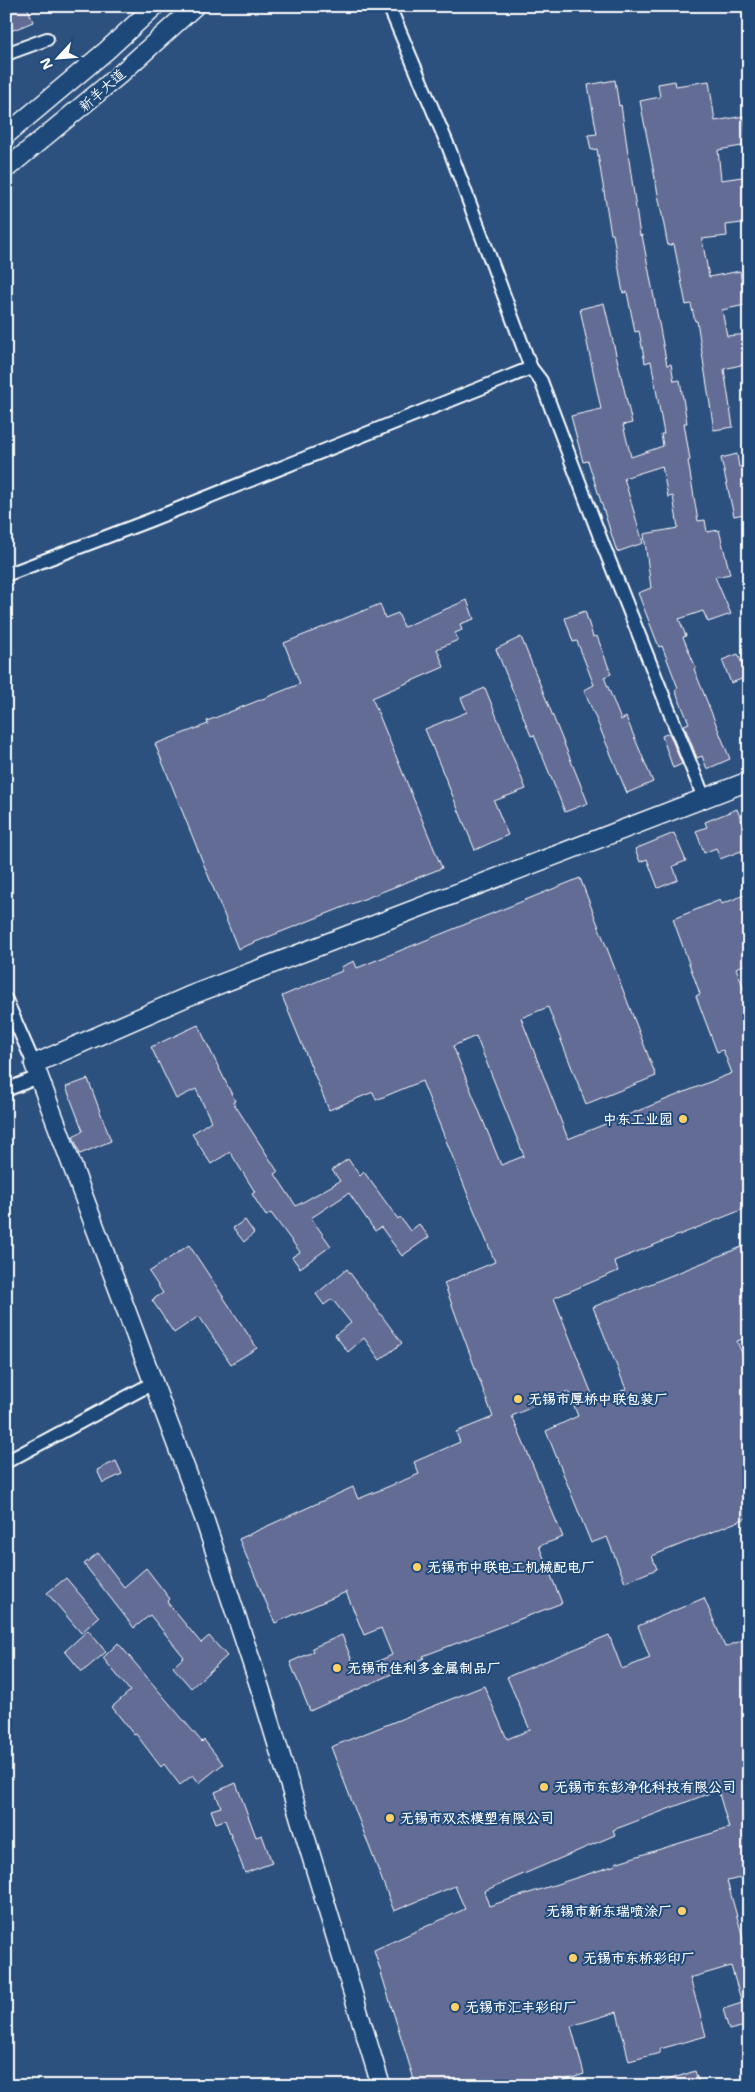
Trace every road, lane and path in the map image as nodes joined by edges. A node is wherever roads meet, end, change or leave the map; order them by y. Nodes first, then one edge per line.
1 (155, 6) edge
2 (194, 6) edge
3 (389, 6) edge
4 (47, 39) dead end
5 (6, 54) edge
6 (6, 135) edge
7 (6, 169) edge
8 (531, 368) junction
9 (6, 575) edge
10 (749, 781) edge
11 (704, 798) junction
12 (6, 1000) edge
13 (36, 1071) junction
14 (6, 1090) edge
15 (153, 1383) junction
16 (6, 1462) edge
17 (381, 2086) edge

1 - 6 street, 新羊大道
2 - 7 street, 新羊大道
3 - 8 street
4 - 5 street
8 - 9 street
8 - 11 street
10 - 11 street
11 - 13 street
12 - 13 street
13 - 14 street
13 - 15 street
15 - 16 street
15 - 17 street

